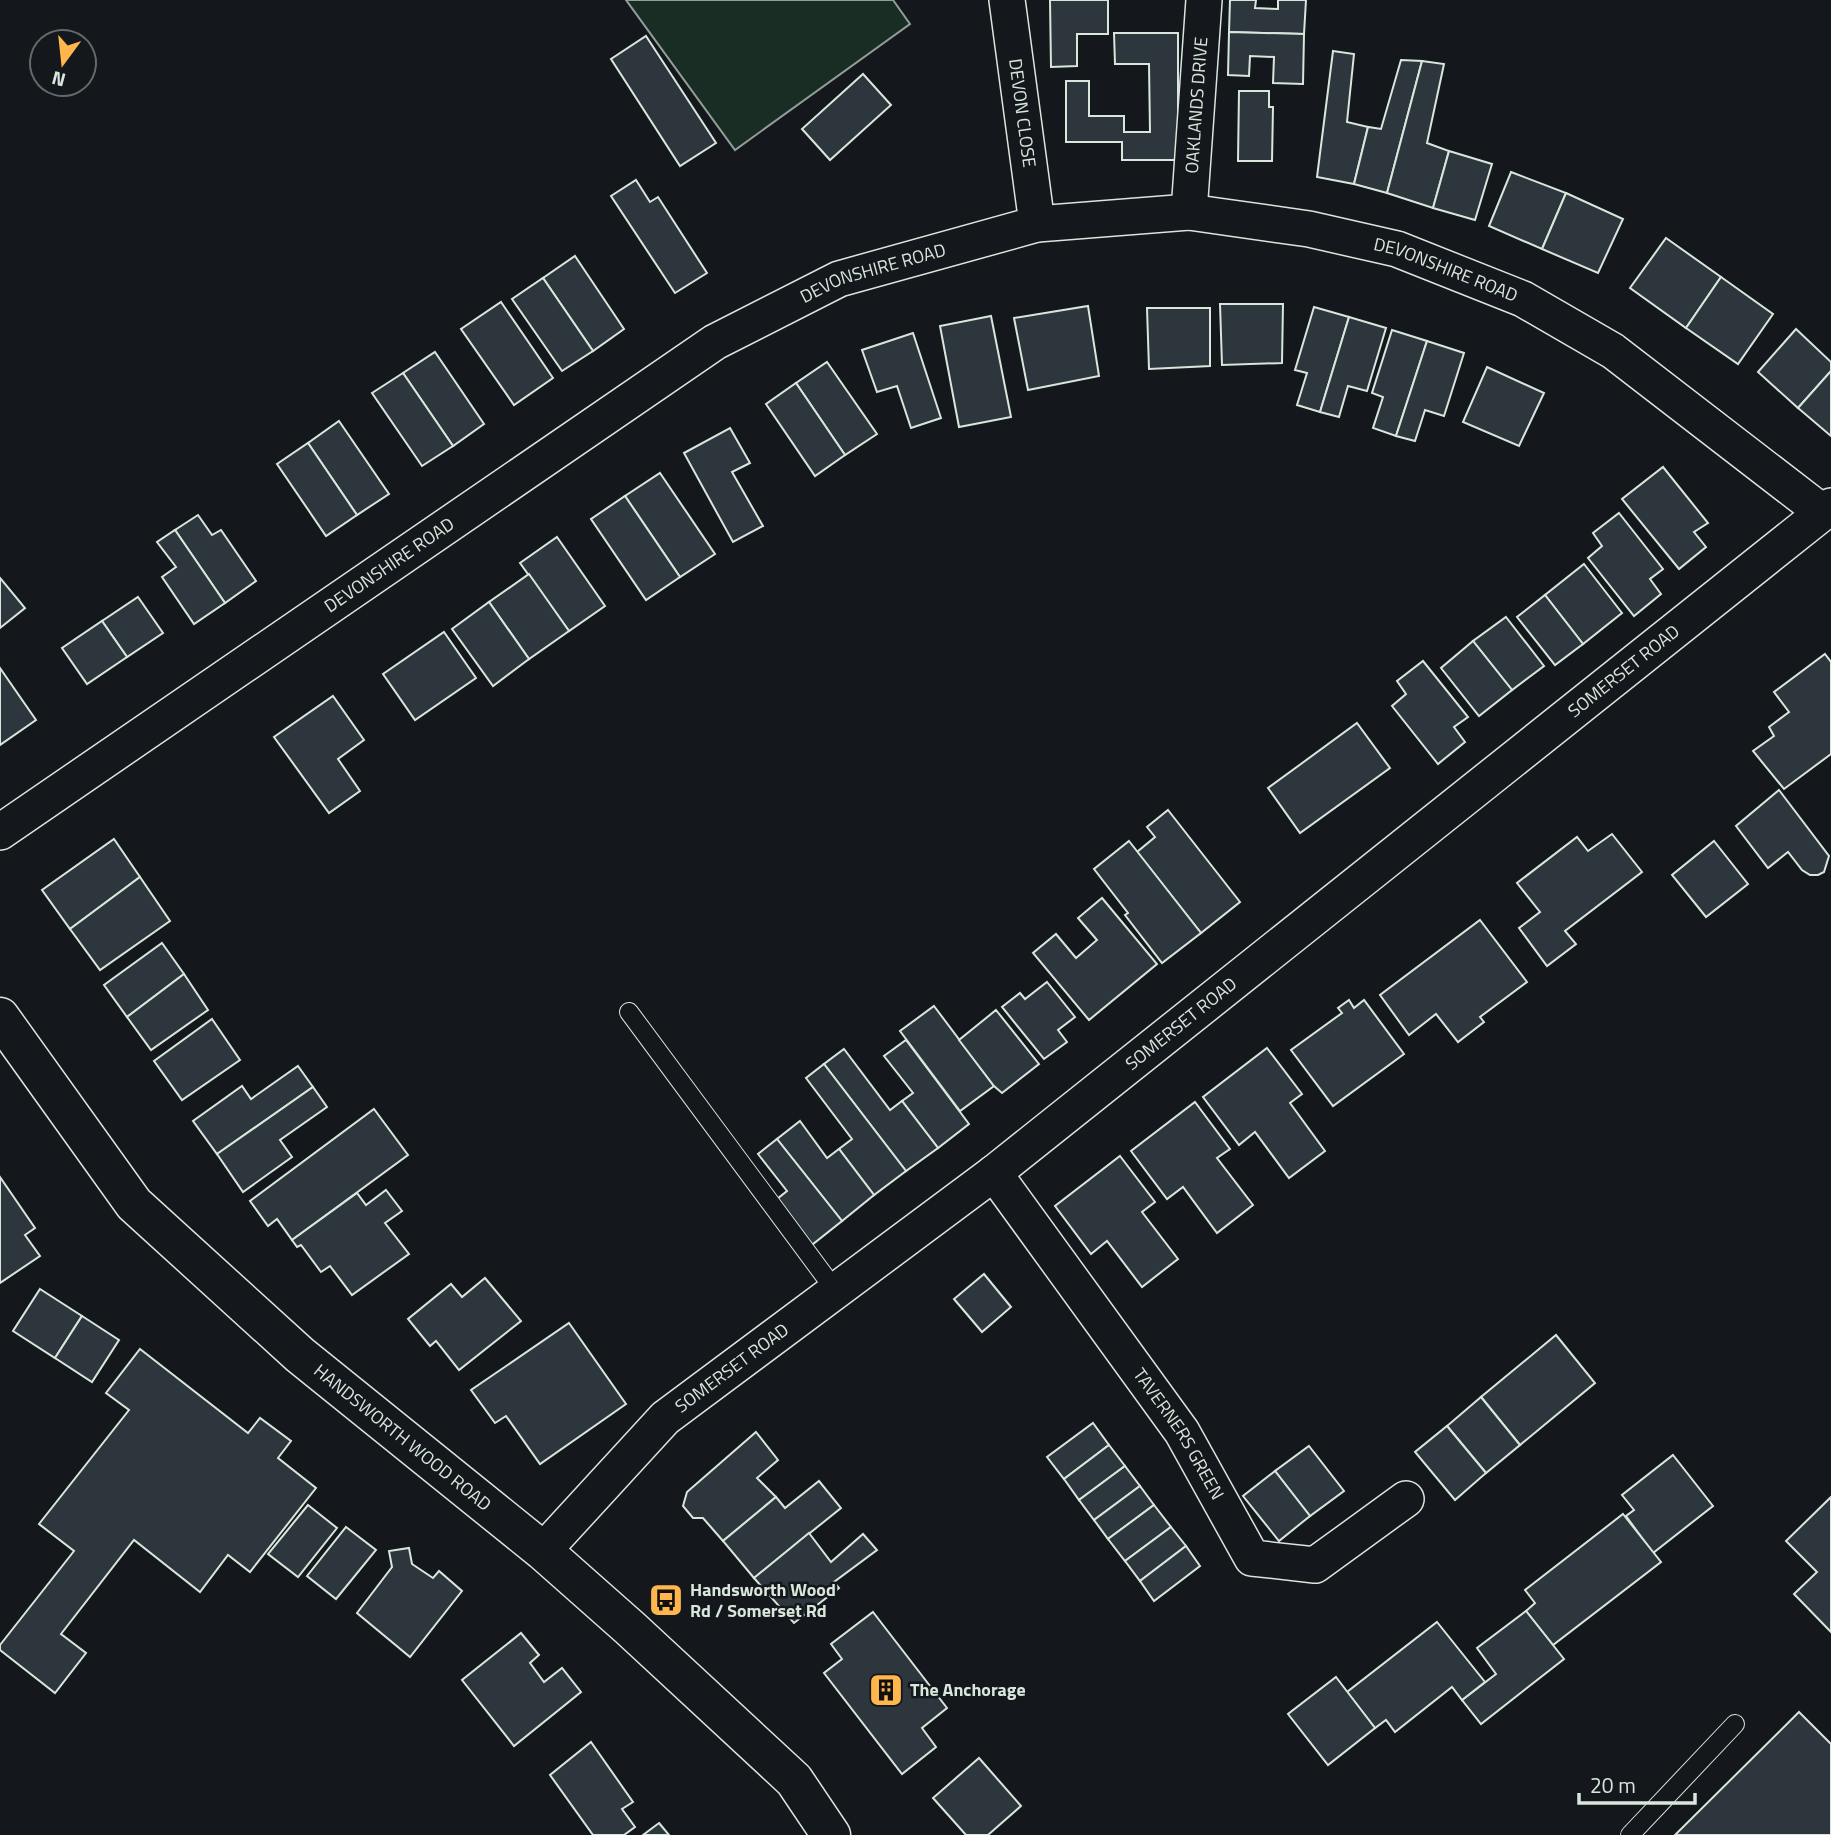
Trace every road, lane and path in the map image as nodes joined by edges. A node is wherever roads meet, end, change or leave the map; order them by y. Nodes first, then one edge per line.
1 (1007, 0) edge
2 (1204, 0) edge
3 (1189, 212) junction
4 (1037, 224) junction
5 (1827, 509) edge
6 (0, 832) edge
7 (629, 1012) dead end
8 (0, 1017) edge
9 (994, 1173) junction
10 (835, 1290) junction
11 (1406, 1499) dead end
12 (542, 1551) junction
13 (1735, 1724) dead end
14 (831, 1835) edge
15 (1630, 1835) edge

1 - 4 street, DEVON CLOSE
2 - 3 street, OAKLANDS DRIVE
3 - 4 street, DEVONSHIRE ROAD
3 - 5 street, DEVONSHIRE ROAD
4 - 6 street, DEVONSHIRE ROAD
5 - 9 street, SOMERSET ROAD
7 - 10 lane
8 - 12 main road, HANDSWORTH WOOD ROAD
9 - 10 street, SOMERSET ROAD
9 - 11 street, TAVERNERS GREEN
10 - 12 street, SOMERSET ROAD
12 - 14 main road, HANDSWORTH WOOD ROAD
13 - 15 lane

